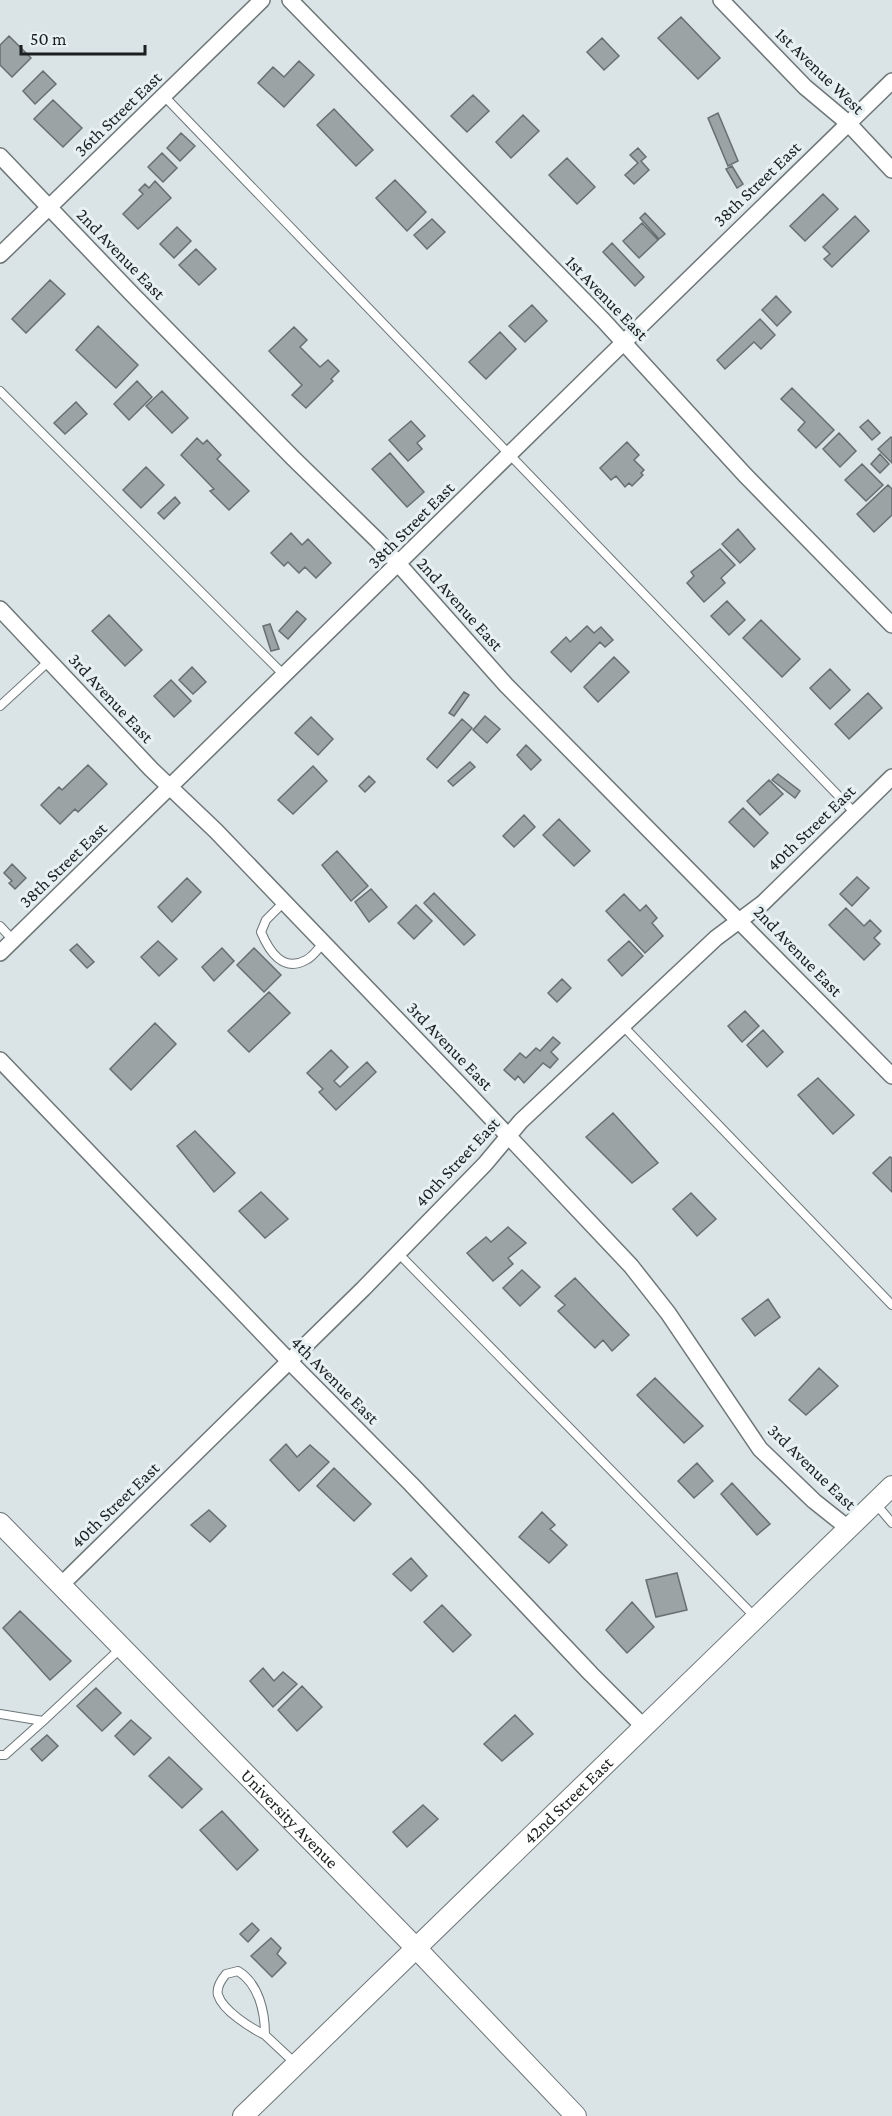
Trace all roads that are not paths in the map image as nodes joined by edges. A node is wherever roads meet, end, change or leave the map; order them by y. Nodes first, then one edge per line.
1 (262, 0) edge
2 (290, 0) edge
3 (721, 0) edge
4 (892, 81) edge
5 (164, 96) junction
6 (848, 123) junction
7 (0, 156) edge
8 (892, 170) edge
9 (49, 208) junction
10 (0, 255) edge
11 (623, 342) junction
12 (0, 390) edge
13 (509, 454) junction
14 (399, 564) junction
15 (0, 609) edge
16 (892, 626) edge
17 (49, 661) junction
18 (285, 676) junction
19 (0, 706) edge
20 (892, 777) edge
21 (170, 788) junction
22 (855, 813) junction
23 (284, 902) junction
24 (740, 920) junction
25 (0, 926) edge
26 (13, 940) junction
27 (324, 943) junction
28 (0, 953) edge
29 (622, 1025) junction
30 (0, 1060) edge
31 (892, 1076) edge
32 (508, 1136) junction
33 (398, 1253) junction
34 (892, 1305) edge
35 (289, 1361) junction
36 (892, 1486) edge
37 (875, 1502) junction
38 (0, 1523) edge
39 (892, 1523) edge
40 (848, 1528) junction
41 (61, 1585) junction
42 (756, 1618) junction
43 (121, 1648) junction
44 (0, 1714) edge
45 (43, 1721) junction
46 (644, 1727) junction
47 (0, 1755) edge
48 (416, 1948) junction
49 (265, 2035) junction
50 (296, 2064) junction
51 (243, 2116) edge
52 (576, 2116) edge

1 - 5 street, 36th Street East
2 - 11 street, 1st Avenue East
3 - 6 street, 1st Avenue West
4 - 6 street, 38th Street East
5 - 9 street, 36th Street East
5 - 13 lane
6 - 8 street, 1st Avenue West
6 - 11 street, 38th Street East
7 - 9 street, 2nd Avenue East
9 - 10 street, 36th Street East
9 - 14 street, 2nd Avenue East
11 - 13 street, 38th Street East
11 - 16 street, 1st Avenue East
12 - 18 lane
13 - 14 street, 38th Street East
13 - 22 lane
14 - 18 street, 38th Street East
14 - 24 street, 2nd Avenue East
15 - 17 street, 3rd Avenue East
17 - 19 lane
17 - 21 street, 3rd Avenue East
18 - 21 street, 38th Street East
20 - 22 street, 40th Street East
21 - 23 street, 3rd Avenue East
21 - 26 street, 38th Street East
22 - 24 street, 40th Street East
23 - 27 street, 3rd Avenue East
23 - 27 lane
24 - 29 street, 40th Street East
24 - 31 street, 2nd Avenue East
25 - 26 lane
26 - 28 street, 38th Street East
27 - 32 street, 3rd Avenue East
29 - 32 street, 40th Street East
29 - 34 lane
30 - 35 street, 4th Avenue East
32 - 33 street, 40th Street East
32 - 40 street, 3rd Avenue East
33 - 35 street, 40th Street East
33 - 42 lane
35 - 41 street, 40th Street East
35 - 46 street, 4th Avenue East
36 - 37 main road, 42nd Street East
37 - 39 lane
37 - 40 main road, 42nd Street East
38 - 41 main road, University Avenue
40 - 42 main road, 42nd Street East
41 - 43 main road, University Avenue
42 - 46 main road, 42nd Street East
43 - 45 lane
43 - 48 main road, University Avenue
44 - 45 lane
45 - 47 lane
46 - 48 main road, 42nd Street East
48 - 50 main road, 42nd Street East
48 - 52 main road, University Avenue
49 - 49 lane
49 - 50 lane
50 - 51 main road, 42nd Street East

